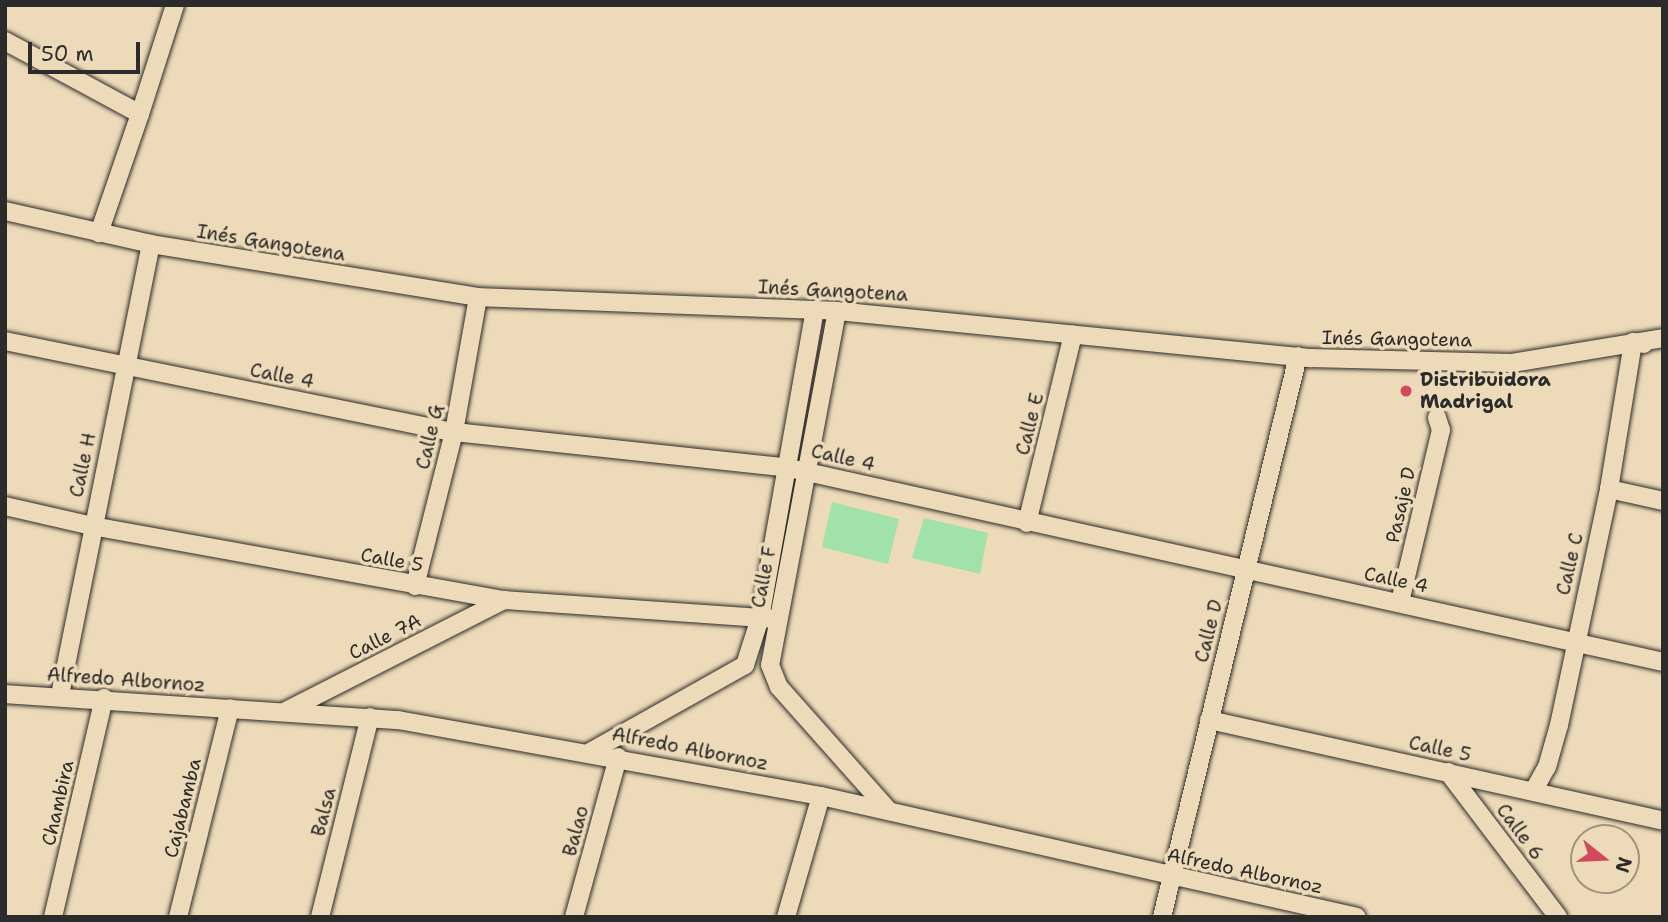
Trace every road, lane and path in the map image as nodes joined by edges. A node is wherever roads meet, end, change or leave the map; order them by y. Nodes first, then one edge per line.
1 (175, 5) edge
2 (5, 41) edge
3 (139, 114) junction
4 (5, 211) edge
5 (99, 233) junction
6 (151, 244) junction
7 (478, 296) junction
8 (815, 310) junction
9 (837, 311) junction
10 (1073, 335) junction
11 (1663, 338) edge
12 (5, 341) edge
13 (1633, 342) junction
14 (1663, 349) edge
15 (1298, 356) junction
16 (125, 366) junction
17 (1437, 418) dead end
18 (454, 432) junction
19 (789, 468) junction
20 (807, 471) junction
21 (1609, 489) junction
22 (1663, 501) edge
23 (5, 506) edge
24 (1027, 523) junction
25 (92, 526) junction
26 (1246, 570) junction
27 (415, 586) junction
28 (504, 600) junction
29 (1400, 602) junction
30 (768, 619) junction
31 (1574, 640) junction
32 (1663, 662) edge
33 (5, 694) edge
34 (60, 695) junction
35 (104, 698) junction
36 (230, 709) junction
37 (285, 711) junction
38 (370, 717) junction
39 (1209, 720) junction
40 (590, 752) junction
41 (618, 757) junction
42 (1448, 772) junction
43 (1534, 790) junction
44 (821, 796) junction
45 (889, 811) junction
46 (1663, 821) edge
47 (1173, 877) junction
48 (53, 917) edge
49 (178, 917) edge
50 (320, 917) edge
51 (574, 917) edge
52 (786, 917) edge
53 (1163, 917) edge
54 (1357, 917) edge
55 (1558, 917) edge

1 - 3 street
2 - 3 street
3 - 5 street
4 - 5 street, Inés Gangotena
5 - 6 street, Inés Gangotena
6 - 7 street, Inés Gangotena
6 - 16 street, Calle H
7 - 8 street, Inés Gangotena
7 - 18 street, Calle G
8 - 9 street, Inés Gangotena
8 - 19 street, Calle F
9 - 10 street, Inés Gangotena
9 - 20 street, Calle F
10 - 15 street, Inés Gangotena
10 - 24 street, Calle E
11 - 13 street, Inés Gangotena
12 - 16 street, Calle 4
13 - 14 street
13 - 15 street, Inés Gangotena
13 - 21 street, Calle C
15 - 26 street, Calle D
16 - 18 street, Calle 4
16 - 25 street, Calle H
17 - 29 street, Pasaje D
18 - 19 street, Calle 4
18 - 27 street, Calle G
19 - 20 street, Calle 4
19 - 30 street, Calle F
20 - 24 street, Calle 4
20 - 30 street, Calle F
21 - 22 street
21 - 31 street, Calle C
23 - 25 street, Calle 5
24 - 26 street, Calle 4
25 - 27 street, Calle 5
25 - 34 street, Calle H
26 - 29 street, Calle 4
26 - 39 street, Calle D
27 - 28 street, Calle 5
28 - 30 street, Calle 5
28 - 37 street, Calle 7A
29 - 31 street, Calle 4
30 - 40 street, Calle F
30 - 45 street, Calle F
31 - 32 street, Calle 4
31 - 43 street, Calle C
33 - 34 street, Alfredo Albornoz
34 - 35 street, Alfredo Albornoz
35 - 36 street, Alfredo Albornoz
35 - 48 street, Chambira
36 - 37 street, Alfredo Albornoz
36 - 49 street, Cajabamba
37 - 38 street, Alfredo Albornoz
38 - 40 street, Alfredo Albornoz
38 - 50 street, Balsa
39 - 42 street, Calle 5
39 - 47 street, Calle D
40 - 41 street, Alfredo Albornoz
41 - 44 street, Alfredo Albornoz
41 - 51 street, Balao
42 - 43 street, Calle 5
42 - 55 street, Calle 6
43 - 46 street, Calle 5
44 - 45 street, Alfredo Albornoz
44 - 52 street
45 - 47 street, Alfredo Albornoz
47 - 53 street, Calle D
47 - 54 street, Alfredo Albornoz

